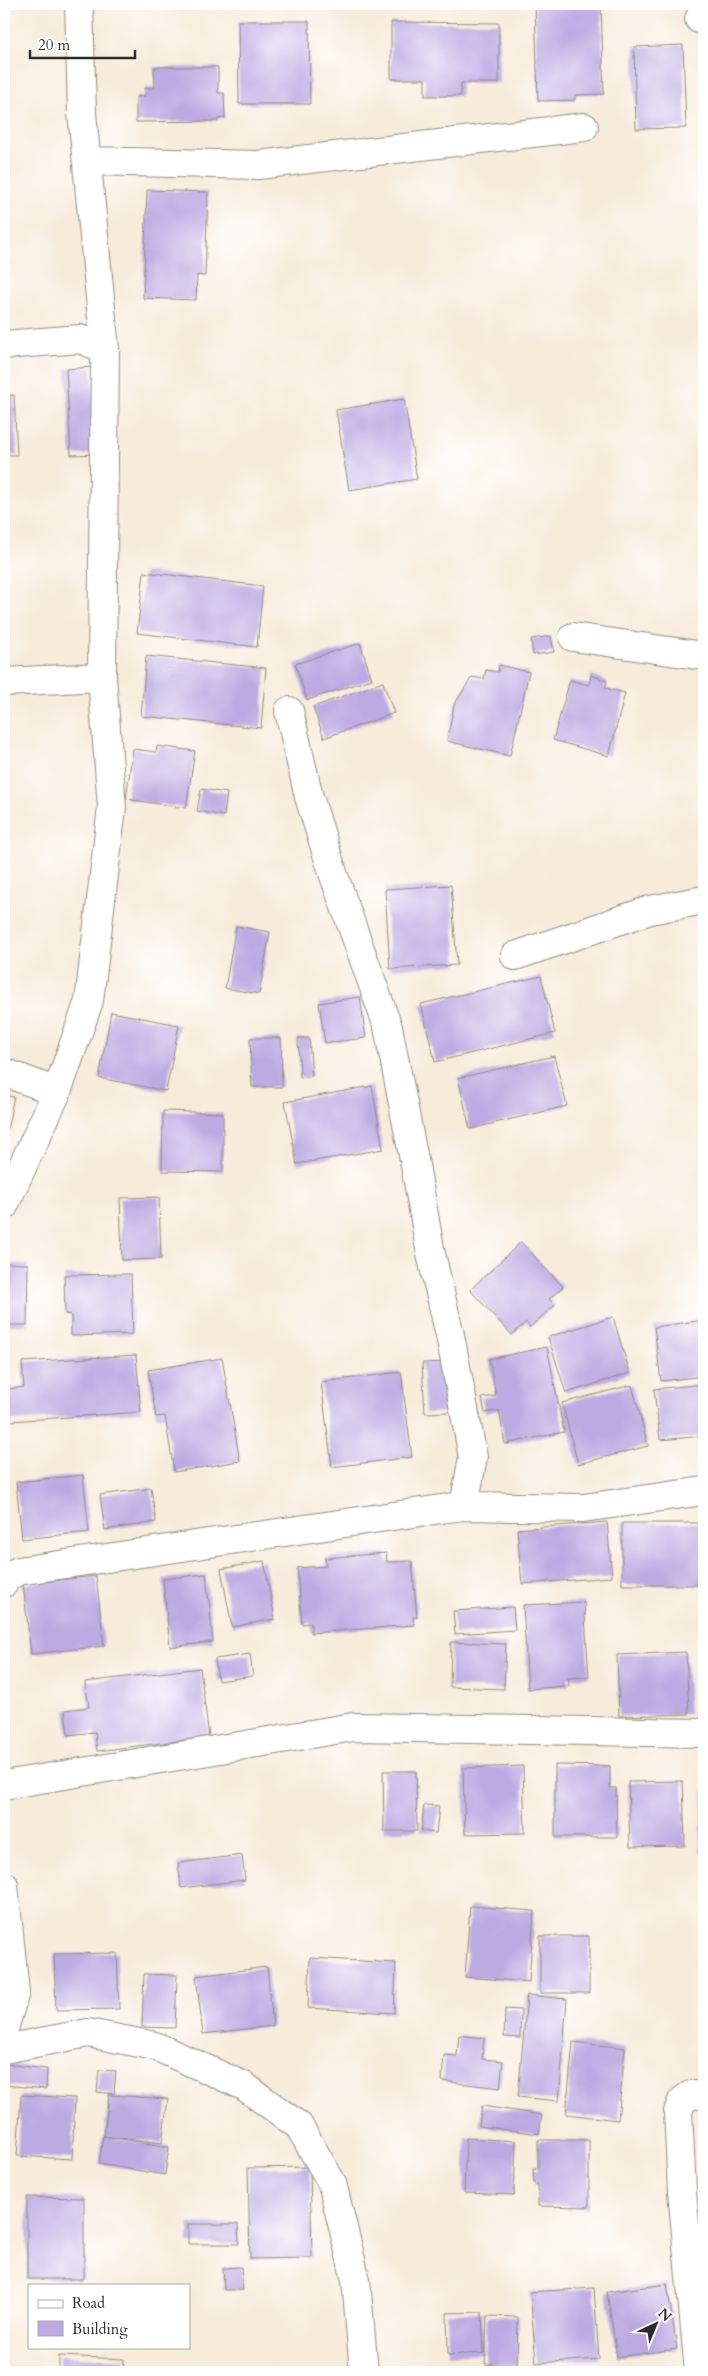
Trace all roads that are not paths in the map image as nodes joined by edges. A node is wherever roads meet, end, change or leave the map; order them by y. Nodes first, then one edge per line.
1 (79, 4) edge
2 (584, 127) dead end
3 (87, 161) junction
4 (4, 345) edge
5 (105, 349) junction
6 (573, 637) dead end
7 (704, 656) edge
8 (102, 677) junction
9 (4, 682) edge
10 (289, 711) dead end
11 (704, 900) edge
12 (515, 956) dead end
13 (4, 1072) edge
14 (57, 1092) junction
15 (4, 1206) edge
16 (704, 1491) edge
17 (464, 1506) junction
18 (4, 1583) edge
19 (704, 1733) edge
20 (4, 1785) edge
21 (4, 1885) edge
22 (4, 2028) edge
23 (4, 2049) edge
24 (704, 2095) edge
25 (364, 2372) edge
26 (699, 2372) edge

1 - 3 street
2 - 3 street
3 - 5 street
4 - 5 street
5 - 8 street
6 - 7 street
8 - 9 street
8 - 14 street
10 - 17 street
11 - 12 street
13 - 14 street
14 - 15 street
16 - 17 street
17 - 18 street
19 - 20 street
21 - 22 street
23 - 25 street
24 - 26 street

